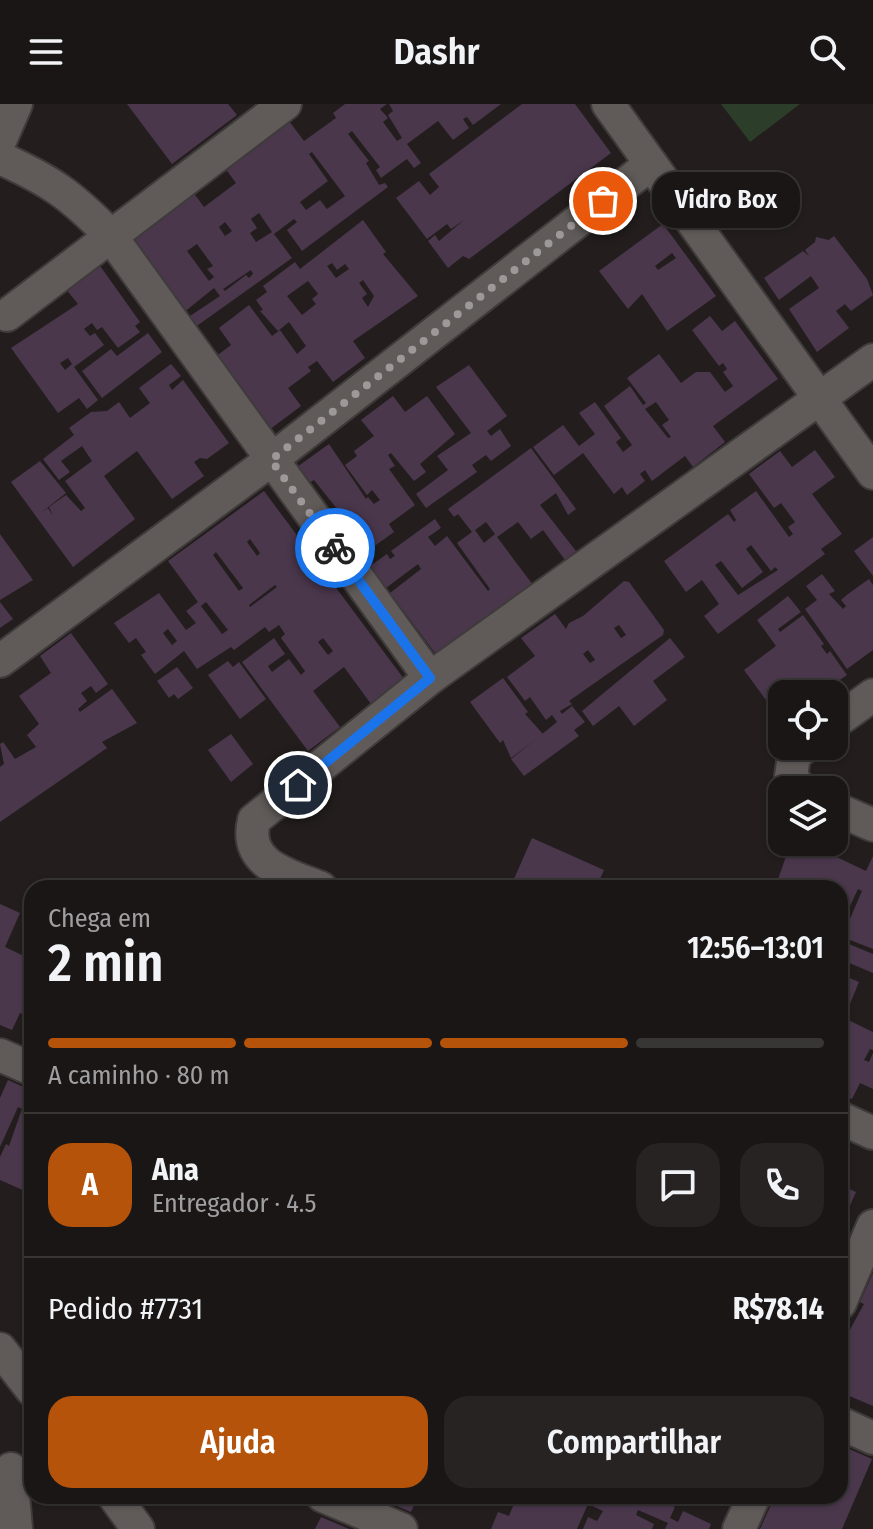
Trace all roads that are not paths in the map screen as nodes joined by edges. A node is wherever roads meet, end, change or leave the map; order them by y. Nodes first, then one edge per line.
1 (16, 104) edge
2 (285, 104) edge
3 (608, 104) edge
4 (0, 141) edge
5 (0, 158) edge
6 (651, 164) junction
7 (110, 235) junction
8 (7, 315) dead end
9 (873, 360) edge
10 (817, 399) junction
11 (271, 460) junction
12 (873, 473) edge
13 (0, 661) edge
14 (430, 678) junction
15 (873, 695) edge
16 (848, 713) edge
17 (848, 814) edge
18 (873, 825) edge
19 (303, 880) edge
20 (0, 1055) edge
21 (24, 1066) edge
22 (848, 1122) edge
23 (873, 1133) edge
24 (873, 1226) edge
25 (848, 1284) edge
26 (0, 1349) edge
27 (24, 1380) edge
28 (848, 1427) edge
29 (873, 1438) edge
30 (11, 1469) dead end
31 (120, 1504) edge
32 (342, 1504) edge
33 (750, 1504) edge
34 (16, 1529) edge
35 (138, 1529) edge
36 (401, 1529) edge
37 (739, 1529) edge

1 - 4 street
2 - 7 street
3 - 6 street
5 - 7 street
6 - 10 street
6 - 11 street
7 - 8 street
7 - 11 street
9 - 10 street
10 - 12 street
10 - 14 street
11 - 13 street
11 - 14 street
14 - 19 street
15 - 16 street
17 - 18 street
20 - 21 street
22 - 23 street
24 - 25 street
26 - 27 street
28 - 29 street
30 - 34 street
31 - 35 street
32 - 36 street
33 - 37 street

